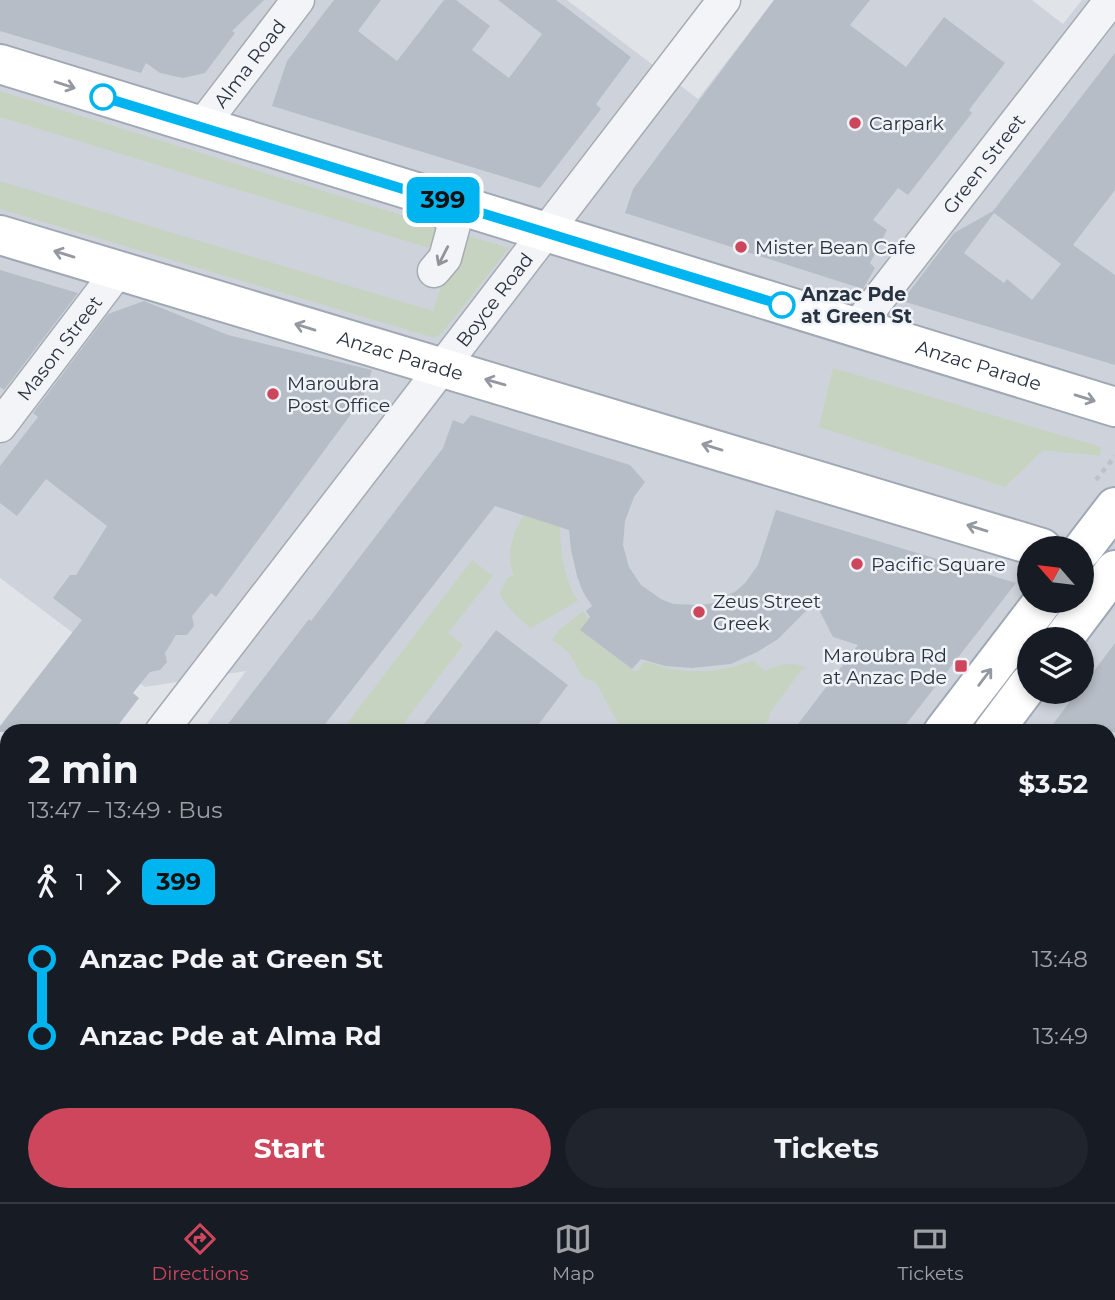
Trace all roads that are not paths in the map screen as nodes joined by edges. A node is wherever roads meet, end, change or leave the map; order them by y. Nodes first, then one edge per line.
1 (298, 0) edge
2 (724, 0) edge
3 (1111, 0) edge
4 (0, 64) edge
5 (201, 127) junction
6 (434, 197) junction
7 (547, 232) junction
8 (0, 235) edge
9 (118, 271) junction
10 (434, 271) dead end
11 (856, 328) junction
12 (441, 366) junction
13 (1115, 407) edge
14 (0, 426) edge
15 (1115, 508) edge
16 (1093, 536) edge
17 (1017, 540) edge
18 (1094, 564) edge
19 (1115, 571) edge
20 (1034, 613) edge
21 (1072, 627) edge
22 (1017, 700) edge
23 (166, 724) edge
24 (949, 724) edge
25 (999, 724) edge

1 - 5 street, Alma Road
2 - 7 street, Boyce Road
3 - 11 street, Green Street
4 -> 5 main road, Anzac Parade
5 - 6 main road, Anzac Parade
6 - 7 main road, Anzac Parade
6 -> 10 street
7 - 11 main road, Anzac Parade
7 - 12 street, Boyce Road
9 -> 8 main road, Anzac Parade
12 -> 9 main road, Anzac Parade
9 - 14 street, Mason Street
11 -> 13 main road, Anzac Parade
17 -> 12 main road, Anzac Parade
12 - 23 street, Boyce Road
15 - 16 main road
18 - 19 main road
19 - 21 main road
24 -> 20 main road
22 - 25 main road

